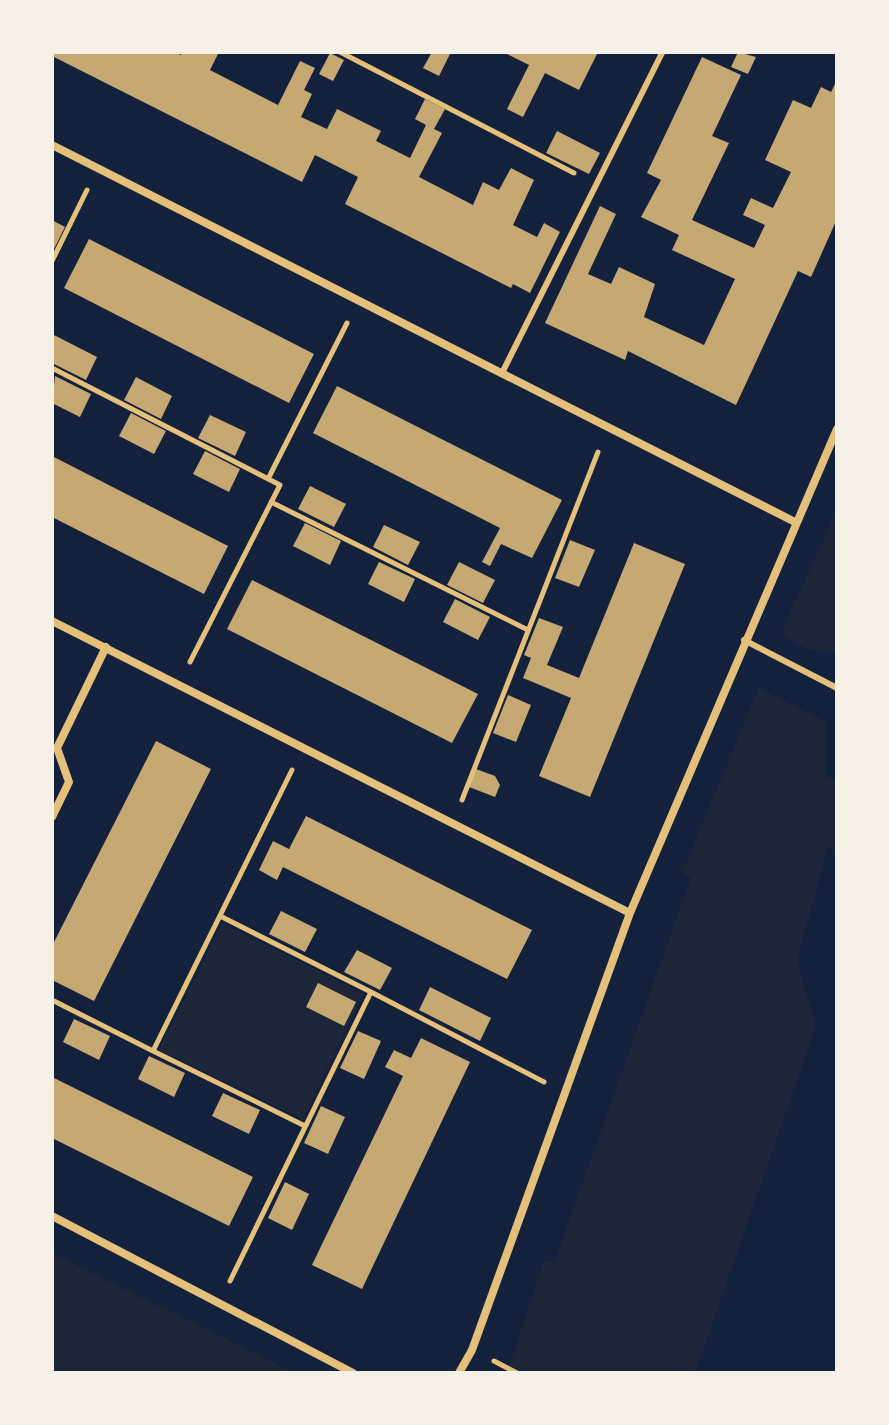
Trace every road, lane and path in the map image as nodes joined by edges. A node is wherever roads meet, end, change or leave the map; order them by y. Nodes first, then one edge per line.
1 (340, 52) edge
2 (662, 53) edge
3 (52, 145) edge
4 (98, 168) junction
5 (596, 184) junction
6 (52, 261) edge
7 (358, 300) junction
8 (52, 368) edge
9 (502, 373) junction
10 (607, 427) junction
11 (837, 429) edge
12 (268, 479) junction
13 (271, 502) junction
14 (795, 522) junction
15 (52, 621) edge
16 (528, 630) junction
17 (744, 640) junction
18 (106, 647) junction
19 (178, 684) junction
20 (837, 688) edge
21 (303, 748) junction
22 (52, 817) edge
23 (452, 824) junction
24 (630, 913) junction
25 (220, 916) junction
26 (371, 992) junction
27 (52, 1000) edge
28 (153, 1051) junction
29 (565, 1093) junction
30 (305, 1126) junction
31 (52, 1216) edge
32 (220, 1302) junction
33 (353, 1373) edge
34 (459, 1373) edge

1 - 5 path
2 - 5 lane
3 - 4 street
4 - 6 path
4 - 7 street
5 - 9 lane
7 - 9 street
7 - 12 path
8 - 12 path
9 - 10 street
10 - 14 street
10 - 16 path
11 - 14 street
12 - 13 path
13 - 16 path
13 - 19 path
14 - 17 street
15 - 18 street
16 - 23 path
17 - 20 lane
17 - 24 street
18 - 19 street
18 - 22 street
19 - 21 street
21 - 23 street
21 - 25 path
23 - 24 street
24 - 29 street
25 - 26 path
25 - 28 path
26 - 29 path
26 - 30 path
27 - 28 path
28 - 30 path
29 - 34 street
30 - 32 path
31 - 32 street
32 - 33 street

